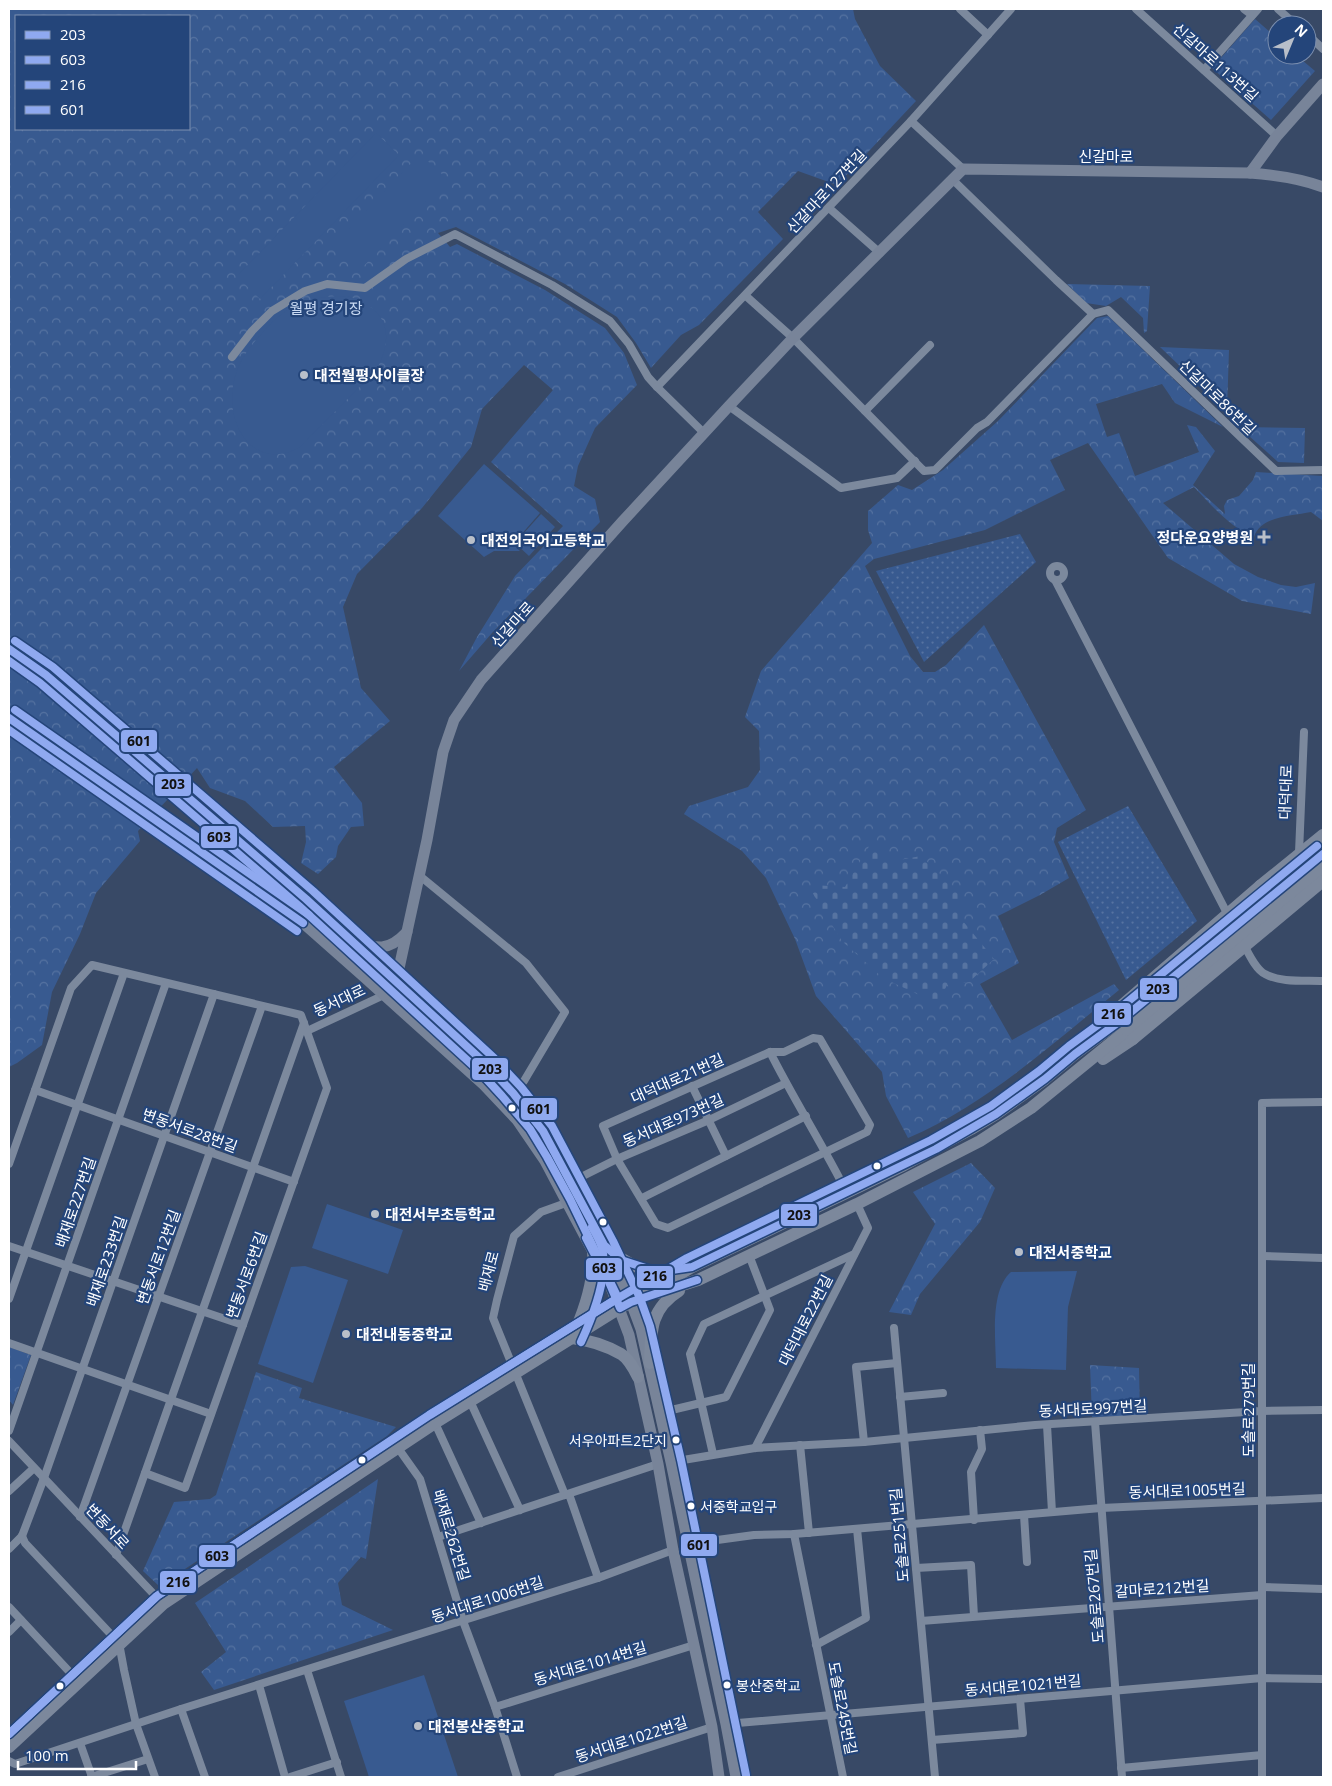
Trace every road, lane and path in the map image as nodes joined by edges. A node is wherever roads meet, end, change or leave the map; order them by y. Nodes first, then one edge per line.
1 (960, 9) edge
2 (1011, 9) edge
3 (1136, 9) edge
4 (1244, 9) edge
5 (1258, 9) edge
6 (1252, 15) junction
7 (988, 36) junction
8 (1204, 70) junction
9 (1323, 84) edge
10 (911, 121) junction
11 (1277, 136) junction
12 (963, 169) junction
13 (1250, 173) junction
14 (952, 179) junction
15 (1323, 187) edge
16 (829, 208) junction
17 (880, 253) junction
18 (746, 296) junction
19 (1093, 314) junction
20 (793, 338) junction
21 (930, 345) dead end
22 (232, 357) dead end
23 (657, 388) junction
24 (729, 406) junction
25 (865, 411) junction
26 (704, 433) junction
27 (914, 461) junction
28 (1323, 470) edge
29 (1055, 580) dead end
30 (1304, 732) dead end
31 (214, 821) tunnel mouth
32 (1323, 835) edge
33 (195, 848) tunnel mouth
34 (1299, 853) junction
35 (1323, 854) edge
36 (1323, 867) edge
37 (420, 876) junction
38 (1323, 881) edge
39 (408, 931) junction
40 (347, 937) junction
41 (124, 973) junction
42 (1320, 981) edge
43 (396, 982) junction
44 (166, 983) junction
45 (1323, 986) edge
46 (214, 994) junction
47 (384, 995) junction
48 (262, 1006) junction
49 (304, 1023) junction
50 (1123, 1026) junction
51 (307, 1031) junction
52 (770, 1052) junction
53 (786, 1083) junction
54 (692, 1086) junction
55 (35, 1090) junction
56 (513, 1093) junction
57 (1323, 1102) edge
58 (77, 1105) junction
59 (806, 1116) junction
60 (118, 1120) junction
61 (709, 1120) junction
62 (164, 1136) junction
63 (826, 1150) junction
64 (210, 1152) junction
65 (726, 1156) junction
66 (617, 1160) junction
67 (9, 1164) edge
68 (253, 1167) junction
69 (294, 1182) junction
70 (571, 1182) junction
71 (847, 1193) junction
72 (642, 1198) junction
73 (566, 1203) junction
74 (857, 1204) junction
75 (9, 1246) edge
76 (598, 1248) junction
77 (25, 1252) junction
78 (854, 1254) junction
79 (749, 1255) junction
80 (1262, 1256) junction
81 (1323, 1258) edge
82 (67, 1266) junction
83 (692, 1267) junction
84 (698, 1280) junction
85 (113, 1282) junction
86 (765, 1295) junction
87 (159, 1297) junction
88 (9, 1299) edge
89 (625, 1305) junction
90 (202, 1312) junction
91 (243, 1325) junction
92 (894, 1328) dead end
93 (572, 1338) junction
94 (9, 1343) edge
95 (36, 1353) junction
96 (650, 1362) junction
97 (897, 1363) junction
98 (82, 1369) junction
99 (516, 1373) junction
100 (638, 1377) junction
101 (127, 1385) junction
102 (943, 1393) dead end
103 (900, 1397) junction
104 (171, 1400) junction
105 (470, 1401) junction
106 (702, 1403) junction
107 (1323, 1410) edge
108 (1262, 1411) junction
109 (659, 1413) junction
110 (212, 1414) junction
111 (1095, 1422) junction
112 (435, 1423) junction
113 (1046, 1425) junction
114 (980, 1430) junction
115 (9, 1431) edge
116 (904, 1439) junction
117 (9, 1441) edge
118 (864, 1442) junction
119 (800, 1445) junction
120 (398, 1448) junction
121 (756, 1448) junction
122 (713, 1454) junction
123 (671, 1462) junction
124 (658, 1464) junction
125 (34, 1468) junction
126 (145, 1473) junction
127 (44, 1478) junction
128 (9, 1491) edge
129 (567, 1494) junction
130 (1323, 1498) edge
131 (1262, 1501) junction
132 (1101, 1508) junction
133 (520, 1510) junction
134 (1052, 1512) junction
135 (1024, 1515) junction
136 (80, 1517) junction
137 (974, 1520) junction
138 (481, 1523) junction
139 (912, 1524) junction
140 (857, 1529) junction
141 (809, 1533) junction
142 (794, 1534) junction
143 (22, 1536) junction
144 (438, 1537) junction
145 (688, 1544) junction
146 (9, 1549) edge
147 (673, 1550) junction
148 (116, 1554) junction
149 (1028, 1562) dead end
150 (916, 1568) junction
151 (598, 1578) junction
152 (1323, 1589) edge
153 (1262, 1591) junction
154 (163, 1604) junction
155 (9, 1606) edge
156 (1108, 1606) junction
157 (974, 1616) junction
158 (21, 1620) junction
159 (921, 1620) junction
160 (463, 1621) junction
161 (9, 1632) edge
162 (119, 1643) junction
163 (694, 1645) junction
164 (816, 1645) junction
165 (307, 1670) junction
166 (1262, 1678) junction
167 (1323, 1679) edge
168 (78, 1681) junction
169 (259, 1685) junction
170 (1116, 1691) junction
171 (1020, 1699) junction
172 (495, 1707) junction
173 (929, 1707) junction
174 (180, 1709) junction
175 (830, 1715) junction
176 (136, 1724) junction
177 (726, 1724) junction
178 (712, 1727) junction
179 (932, 1740) junction
180 (80, 1743) junction
181 (9, 1747) edge
182 (1262, 1755) junction
183 (148, 1759) junction
184 (9, 1761) edge
185 (336, 1762) junction
186 (1121, 1768) junction
187 (91, 1777) edge
188 (155, 1777) edge
189 (205, 1777) edge
190 (285, 1777) edge
191 (290, 1777) edge
192 (341, 1777) edge
193 (518, 1777) edge
194 (558, 1777) edge
195 (719, 1777) edge
196 (736, 1777) edge
197 (843, 1777) edge
198 (935, 1777) edge
199 (1122, 1777) edge
200 (1262, 1777) edge

1 - 7 street
2 - 7 street, 신갈마로127번길
3 - 8 street, 신갈마로113번길
4 - 6 street
5 - 6 street
6 - 8 street
7 - 10 street, 신갈마로127번길
8 - 11 street, 신갈마로113번길
9 - 11 street
10 - 12 street
10 - 16 street, 신갈마로127번길
11 - 13 street
12 - 13 street, 신갈마로
12 - 14 street, 신갈마로
13 - 15 street, 신갈마로
14 - 17 street, 신갈마로
14 - 19 street
16 - 17 street
16 - 18 street, 신갈마로127번길
17 - 20 street, 신갈마로
18 - 20 street
18 - 23 street, 신갈마로127번길
19 - 27 street
19 - 28 street, 신갈마로86번길
20 - 24 street, 신갈마로
20 - 25 street
21 - 25 street
22 - 23 street
23 - 26 street
24 - 26 street, 신갈마로
24 - 27 street
25 - 27 street
26 - 37 street, 신갈마로
29 - 42 street
30 - 34 street, 대덕대로
31 - 40 street, 동서대로
32 - 34 main road
33 - 47 street, 동서대로
34 - 50 main road, bridge
35 - 50 main road, bridge
36 - 50 main road, bridge
37 - 39 street, 신갈마로
37 - 56 street
38 - 50 main road, bridge
39 - 40 street
39 - 43 street, 신갈마로
40 - 43 street, 동서대로
41 - 44 street
41 - 55 street
41 - 58 street
42 - 45 street
43 - 47 street
43 - 56 street, 동서대로
44 - 46 street
44 - 60 street, 배재로227번길
46 - 48 street
46 - 62 street, 배재로233번길
47 - 51 street, 동서대로
47 - 73 street, 동서대로
48 - 49 street
48 - 64 street, 변동서로12번길
49 - 51 street
49 - 68 street, 변동서로6번길
50 - 71 main road
50 - 74 main road
51 - 69 street, 변동서로6번길
52 - 53 street
52 - 54 street, 대덕대로21번길
52 - 63 street, 대덕대로21번길
53 - 59 street
53 - 61 street, 동서대로973번길
54 - 61 street
54 - 66 street, 대덕대로21번길
55 - 58 street, 변동서로28번길
55 - 67 street
56 - 70 street, 동서대로
57 - 80 street, 도솔로279번길
58 - 60 street, 변동서로28번길
58 - 77 street
59 - 63 street
59 - 65 street
60 - 62 street, 변동서로28번길
60 - 82 street, 배재로227번길
61 - 65 street
61 - 66 street, 동서대로973번길
62 - 64 street, 변동서로28번길
62 - 85 street, 배재로233번길
63 - 71 street
63 - 72 street, 대덕대로21번길
64 - 68 street, 변동서로28번길
64 - 87 street, 변동서로12번길
65 - 72 street
66 - 70 street, 동서대로973번길
66 - 72 street, 대덕대로21번길
68 - 69 street, 변동서로28번길
68 - 90 street, 변동서로6번길
69 - 91 street, 변동서로6번길
70 - 76 street, 동서대로
71 - 83 main road
73 - 76 street, 동서대로
73 - 99 street, 배재로
74 - 78 street, 대덕대로22번길
74 - 79 main road
75 - 77 street
76 - 83 main road
76 - 89 street, 동서대로
76 - 93 main road
77 - 82 street
77 - 88 street
78 - 86 street
78 - 121 street, 대덕대로22번길
79 - 84 main road
79 - 86 street
80 - 81 street
80 - 108 street, 도솔로279번길
82 - 85 street
82 - 95 street, 배재로227번길
83 - 89 main road
84 - 89 main road
84 - 96 main road
85 - 87 street
85 - 98 street, 배재로233번길
86 - 106 street
86 - 106 street
87 - 90 street
87 - 101 street, 변동서로12번길
89 - 93 main road
89 - 96 street, 동서대로
89 - 100 street, 동서대로
90 - 91 street
90 - 104 street, 변동서로6번길
91 - 110 street, 변동서로6번길
92 - 97 street, 도솔로251번길
93 - 99 main road
93 - 100 main road
94 - 95 street
95 - 98 street
95 - 115 street, 배재로227번길
96 - 109 street, 동서대로
97 - 103 street, 도솔로251번길
97 - 118 street
98 - 101 street
98 - 127 street, 배재로233번길
99 - 105 main road
99 - 129 street, 배재로
100 - 124 street, 동서대로
101 - 104 street
101 - 136 street, 변동서로12번길
102 - 103 street
103 - 116 street, 도솔로251번길
104 - 110 street
104 - 126 street, 변동서로6번길
105 - 112 main road
105 - 133 street
106 - 109 street
106 - 122 street
107 - 108 street, 동서대로997번길
108 - 111 street, 동서대로997번길
108 - 131 street, 도솔로279번길
109 - 123 street, 동서대로
110 - 126 street, 변동서로6번길
111 - 113 street, 동서대로997번길
111 - 132 street, 도솔로267번길
112 - 120 main road
112 - 138 street
113 - 114 street, 동서대로997번길
113 - 134 street
114 - 116 street, 동서대로997번길
114 - 137 street
116 - 118 street, 동서대로997번길
116 - 139 street, 도솔로251번길
117 - 125 street, 변동서로
118 - 119 street, 동서대로997번길
119 - 121 street, 동서대로997번길
119 - 141 street
120 - 144 street, 배재로262번길
120 - 154 main road
121 - 122 street, 동서대로997번길
122 - 123 street, 동서대로997번길
123 - 145 street, 동서대로
124 - 129 street
124 - 147 street, 동서대로
125 - 127 street, 변동서로
125 - 128 street
126 - 148 street, 변동서로6번길
127 - 136 street, 변동서로
127 - 143 street, 배재로233번길
129 - 133 street
129 - 151 street, 배재로
130 - 131 street, 동서대로1005번길
131 - 132 street, 동서대로1005번길
131 - 153 street, 도솔로279번길
132 - 134 street, 동서대로1005번길
132 - 156 street, 도솔로267번길
133 - 138 street
134 - 135 street, 동서대로1005번길
135 - 137 street, 동서대로1005번길
135 - 149 street
136 - 148 street, 변동서로
137 - 139 street, 동서대로1005번길
138 - 144 street
139 - 140 street, 동서대로1005번길
139 - 150 street, 도솔로251번길
140 - 141 street, 동서대로1005번길
140 - 164 street, 도솔로245번길
141 - 142 street, 동서대로1005번길
142 - 145 street, 동서대로1005번길
142 - 164 street, 도솔로245번길
143 - 146 street, 배재로233번길
143 - 162 street
144 - 160 street, 배재로262번길
145 - 177 street, 동서대로
147 - 151 street, 동서대로1006번길
147 - 163 street, 동서대로
148 - 154 street, 변동서로
150 - 157 street
150 - 159 street, 도솔로251번길
151 - 160 street, 동서대로1006번길
152 - 153 street, 갈마로212번길
153 - 156 street, 갈마로212번길
153 - 166 street, 도솔로279번길
154 - 162 main road
155 - 158 street
156 - 157 street, 갈마로212번길
156 - 170 street, 도솔로267번길
157 - 159 street, 갈마로212번길
158 - 161 street
158 - 168 street
159 - 173 street, 도솔로251번길
160 - 165 street, 동서대로1006번길
160 - 172 street, 배재로262번길
162 - 168 main road
162 - 176 street
163 - 172 street, 동서대로1014번길
163 - 178 street, 동서대로
164 - 175 street, 도솔로245번길
165 - 169 street, 동서대로1006번길
165 - 185 street
166 - 167 street, 동서대로1021번길
166 - 170 street, 동서대로1021번길
166 - 182 street, 도솔로279번길
168 - 181 main road
169 - 174 street, 동서대로1006번길
169 - 190 street
170 - 171 street, 동서대로1021번길
170 - 186 street, 도솔로267번길
171 - 173 street, 동서대로1021번길
171 - 179 street
172 - 193 street, 배재로262번길
173 - 175 street, 동서대로1021번길
173 - 179 street, 도솔로251번길
174 - 176 street, 동서대로1006번길
174 - 189 street
175 - 177 street, 동서대로1021번길
175 - 197 street, 도솔로245번길
176 - 180 street, 동서대로1006번길
176 - 183 street
177 - 196 street, 동서대로
178 - 194 street, 동서대로1022번길
178 - 195 street, 동서대로
179 - 198 street, 도솔로251번길
180 - 184 street, 동서대로1006번길
180 - 187 street
182 - 186 street
182 - 200 street, 도솔로279번길
183 - 187 street
183 - 188 street
185 - 191 street
185 - 192 street
186 - 199 street, 도솔로267번길

